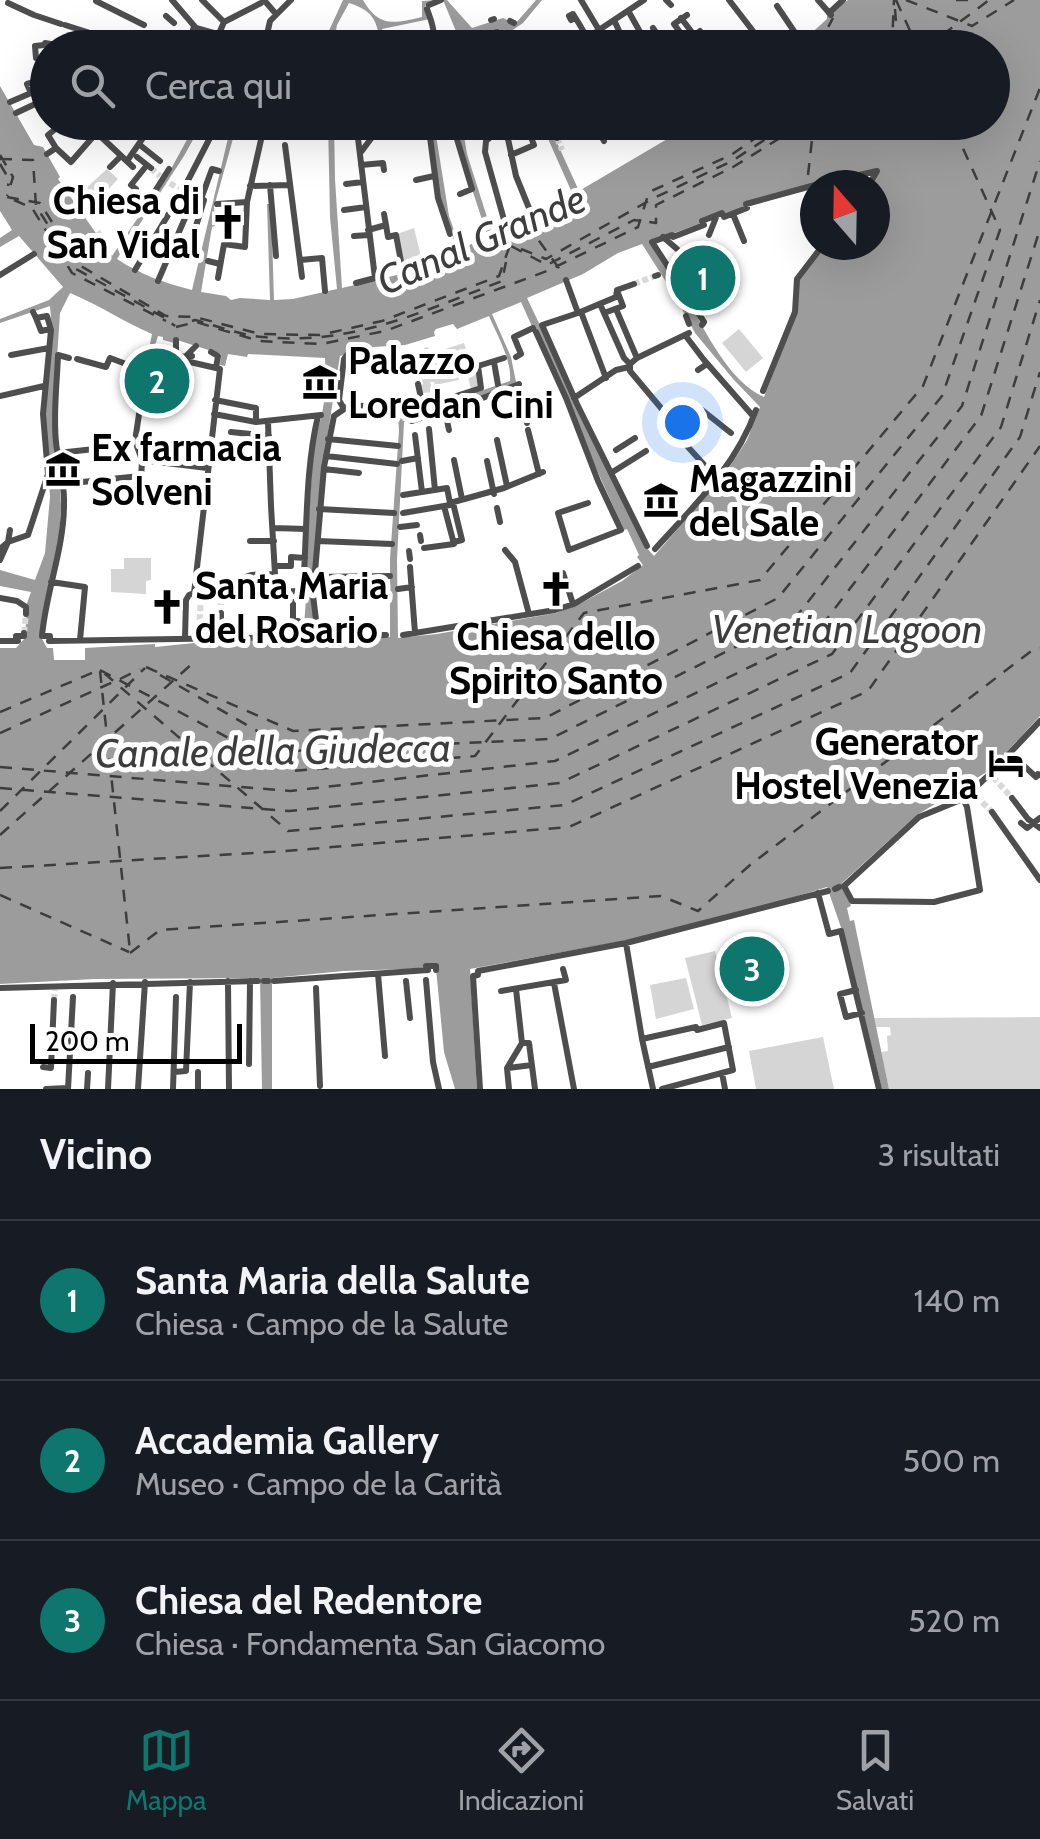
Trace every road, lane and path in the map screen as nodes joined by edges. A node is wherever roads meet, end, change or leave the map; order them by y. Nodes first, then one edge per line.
1 (172, 0) edge
2 (202, 0) edge
3 (291, 0) edge
4 (441, 0) edge
5 (581, 0) edge
6 (644, 0) edge
7 (729, 0) edge
8 (818, 0) edge
9 (844, 0) edge
10 (96, 1) edge
11 (263, 1) edge
12 (8, 3) dead end
13 (776, 6) dead end
14 (631, 7) edge
15 (276, 14) junction
16 (166, 16) dead end
17 (683, 18) dead end
18 (614, 20) junction
19 (224, 22) junction
20 (174, 23) dead end
21 (144, 25) dead end
22 (194, 27) junction
23 (582, 29) edge
24 (600, 29) junction
25 (79, 30) edge
26 (193, 30) edge
27 (197, 30) edge
28 (221, 30) edge
29 (267, 30) edge
30 (434, 30) edge
31 (619, 30) edge
32 (642, 30) edge
33 (686, 30) edge
34 (752, 30) edge
35 (793, 30) edge
36 (30, 93) edge
37 (10, 102) dead end
38 (30, 106) edge
39 (16, 113) dead end
40 (51, 140) edge
41 (92, 140) edge
42 (104, 140) edge
43 (144, 140) edge
44 (209, 140) edge
45 (260, 140) edge
46 (359, 140) edge
47 (369, 140) edge
48 (430, 140) edge
49 (464, 140) edge
50 (487, 140) edge
51 (508, 140) edge
52 (532, 140) edge
53 (140, 145) junction
54 (286, 145) dead end
55 (56, 148) junction
56 (360, 153) junction
57 (47, 154) dead end
58 (514, 154) junction
59 (137, 157) dead end
60 (361, 165) junction
61 (132, 166) junction
62 (149, 167) junction
63 (110, 168) dead end
64 (169, 169) dead end
65 (384, 170) dead end
66 (219, 172) dead end
67 (435, 176) junction
68 (416, 180) dead end
69 (363, 182) junction
70 (286, 183) junction
71 (346, 184) dead end
72 (250, 186) junction
73 (270, 186) junction
74 (800, 189) edge
75 (182, 192) junction
76 (460, 194) dead end
77 (152, 196) dead end
78 (128, 198) dead end
79 (205, 201) junction
80 (247, 202) junction
81 (366, 208) junction
82 (346, 212) dead end
83 (530, 212) dead end
84 (384, 214) dead end
85 (732, 214) junction
86 (716, 215) junction
87 (386, 225) junction
88 (506, 227) dead end
89 (369, 233) junction
90 (450, 234) dead end
91 (709, 235) dead end
92 (194, 236) dead end
93 (354, 236) dead end
94 (663, 237) junction
95 (744, 240) dead end
96 (677, 249) dead end
97 (172, 250) junction
98 (34, 254) dead end
99 (276, 256) dead end
100 (302, 260) junction
101 (812, 260) edge
102 (220, 264) junction
103 (135, 270) dead end
104 (403, 272) dead end
105 (0, 275) edge
106 (302, 277) dead end
107 (218, 278) dead end
108 (566, 280) dead end
109 (158, 281) dead end
110 (356, 283) dead end
111 (634, 284) tunnel mouth
112 (618, 290) junction
113 (325, 291) dead end
114 (600, 304) junction
115 (616, 309) junction
116 (580, 313) junction
117 (604, 313) junction
118 (34, 315) dead end
119 (702, 324) dead end
120 (537, 328) junction
121 (176, 340) dead end
122 (196, 346) dead end
123 (48, 348) junction
124 (212, 352) dead end
125 (11, 355) dead end
126 (347, 355) dead end
127 (184, 356) junction
128 (504, 358) dead end
129 (516, 358) dead end
130 (494, 362) junction
131 (630, 364) junction
132 (708, 364) junction
133 (216, 368) junction
134 (144, 369) junction
135 (698, 370) dead end
136 (516, 375) dead end
137 (606, 378) junction
138 (418, 384) dead end
139 (498, 384) dead end
140 (44, 386) junction
141 (763, 391) dead end
142 (0, 396) edge
143 (574, 398) junction
144 (215, 400) junction
145 (422, 404) junction
146 (352, 405) junction
147 (524, 406) tunnel mouth
148 (702, 410) dead end
149 (445, 411) junction
150 (214, 414) junction
151 (670, 417) junction
152 (688, 418) dead end
153 (412, 421) dead end
154 (256, 422) junction
155 (268, 422) junction
156 (429, 429) dead end
157 (449, 430) dead end
158 (231, 432) dead end
159 (730, 433) dead end
160 (415, 435) dead end
161 (135, 436) junction
162 (268, 436) junction
163 (634, 438) dead end
164 (328, 439) junction
165 (497, 440) dead end
166 (398, 446) dead end
167 (616, 450) dead end
168 (646, 451) dead end
169 (58, 453) junction
170 (326, 456) junction
171 (141, 458) junction
172 (418, 458) junction
173 (454, 460) dead end
174 (487, 461) dead end
175 (269, 462) junction
176 (207, 467) junction
177 (324, 469) junction
178 (360, 473) dead end
179 (611, 473) junction
180 (718, 479) junction
181 (63, 484) junction
182 (507, 486) junction
183 (434, 490) junction
184 (422, 492) junction
185 (494, 492) junction
186 (403, 496) dead end
187 (462, 499) junction
188 (588, 503) dead end
189 (449, 504) junction
190 (319, 508) junction
191 (497, 508) dead end
192 (424, 510) junction
193 (500, 522) dead end
194 (400, 527) dead end
195 (274, 528) junction
196 (306, 529) junction
197 (10, 530) dead end
198 (250, 540) dead end
199 (318, 541) junction
200 (422, 541) dead end
201 (8, 542) junction
202 (274, 542) junction
203 (392, 544) dead end
204 (0, 549) edge
205 (505, 550) dead end
206 (305, 558) junction
207 (410, 559) dead end
208 (0, 560) edge
209 (638, 566) dead end
210 (275, 570) junction
211 (304, 573) dead end
212 (562, 573) dead end
213 (390, 576) dead end
214 (314, 577) junction
215 (51, 582) junction
216 (412, 587) junction
217 (398, 589) dead end
218 (276, 591) junction
219 (303, 591) dead end
220 (194, 593) junction
221 (0, 598) edge
222 (293, 602) dead end
223 (573, 604) junction
224 (26, 610) dead end
225 (221, 614) junction
226 (529, 614) junction
227 (24, 632) dead end
228 (415, 633) junction
229 (185, 635) junction
230 (386, 635) dead end
231 (403, 635) dead end
232 (80, 640) junction
233 (0, 641) edge
234 (1040, 721) edge
235 (1010, 753) junction
236 (1040, 775) edge
237 (963, 798) junction
238 (1012, 798) tunnel mouth
239 (992, 812) tunnel mouth
240 (1021, 822) dead end
241 (1038, 823) edge
242 (1040, 880) edge
243 (836, 888) junction
244 (818, 894) junction
245 (626, 943) junction
246 (563, 969) dead end
247 (378, 974) junction
248 (406, 975) junction
249 (263, 981) junction
250 (190, 982) junction
251 (228, 982) junction
252 (316, 982) junction
253 (113, 983) junction
254 (554, 983) junction
255 (145, 984) junction
256 (0, 988) edge
257 (516, 989) junction
258 (73, 990) junction
259 (856, 990) junction
260 (501, 991) dead end
261 (176, 997) dead end
262 (54, 1000) tunnel mouth
263 (862, 1013) junction
264 (410, 1018) dead end
265 (642, 1039) junction
266 (522, 1044) junction
267 (729, 1047) junction
268 (386, 1056) dead end
269 (249, 1064) dead end
270 (532, 1065) junction
271 (43, 1067) dead end
272 (648, 1067) junction
273 (507, 1068) junction
274 (174, 1072) junction
275 (198, 1072) dead end
276 (88, 1073) dead end
277 (722, 1073) junction
278 (698, 1079) junction
279 (308, 1087) edge
280 (320, 1087) edge
281 (678, 1087) edge
282 (66, 1088) edge
283 (46, 1089) edge
284 (86, 1089) edge
285 (108, 1089) edge
286 (138, 1089) edge
287 (173, 1089) edge
288 (198, 1089) edge
289 (229, 1089) edge
290 (438, 1089) edge
291 (480, 1089) edge
292 (509, 1089) edge
293 (534, 1089) edge
294 (574, 1089) edge
295 (654, 1089) edge
296 (662, 1089) edge
297 (700, 1089) edge
298 (725, 1089) edge
299 (879, 1089) edge

1 - 22 street
2 - 19 street
3 - 15 street
4 - 30 street
5 - 24 street
6 - 14 street
7 - 34 street
8 - 9 street
10 - 21 street
11 - 15 street
11 - 19 street
12 - 25 street
13 - 35 street
14 - 18 street
14 - 32 street
15 - 29 street
16 - 20 street
17 - 33 street
18 - 24 street
18 - 31 street
19 - 28 street
22 - 26 street
22 - 27 street
23 - 24 street
36 - 37 street
38 - 39 street
40 - 55 street
41 - 55 street
42 - 61 street
43 - 53 street
44 - 75 street
45 - 72 street
46 - 56 street
47 - 56 street
48 - 67 street
49 - 76 street
50 - 88 street
51 - 58 street
52 - 58 street
53 - 61 street
53 - 62 street
54 - 70 street
55 - 57 street
56 - 60 street
58 - 83 street
59 - 62 street
60 - 65 street
60 - 69 street
61 - 62 street
61 - 63 street
61 - 78 street
64 - 77 street
66 - 79 street
67 - 68 street
67 - 90 street
69 - 71 street
69 - 81 street
70 - 73 street
70 - 100 street
72 - 73 street
72 - 80 street
73 - 99 street
74 - 85 street
75 - 79 street
75 - 103 street
79 - 80 street
79 - 92 street
79 - 97 street
80 - 102 street
81 - 82 street
81 - 89 street
84 - 87 street
85 - 86 street
85 - 95 street
86 - 91 street
86 - 94 street
87 - 89 street
87 - 104 street
89 - 93 street
89 - 110 street
94 - 96 street
94 - 119 street
97 - 102 street
97 - 109 street
98 - 105 street
100 - 106 street
100 - 113 street
101 - 141 street
102 - 107 street
108 - 116 street
111 - 112 street
112 - 114 street
112 - 115 street
114 - 116 street
114 - 117 street
115 - 117 street
115 - 131 street
116 - 120 street
116 - 137 street
117 - 131 street
118 - 123 street
120 - 129 street
120 - 143 street
120 - 188 street
121 - 127 street
122 - 127 street
123 - 125 street
123 - 140 street
124 - 133 street
126 - 146 street
127 - 133 street
127 - 134 street
128 - 130 street
130 - 139 street
130 - 145 street
131 - 132 street
131 - 137 street
131 - 151 street
132 - 135 street
132 - 180 street
133 - 144 street
134 - 161 street
134 - 169 street
136 - 149 street
137 - 143 street
138 - 145 street
140 - 142 street
140 - 201 street
143 - 179 street
144 - 150 street
144 - 154 street
145 - 146 street
146 - 164 street
147 - 182 street
148 - 159 street
149 - 153 street
149 - 157 street
150 - 154 street
150 - 176 street
151 - 152 street
151 - 180 street
154 - 155 street
155 - 162 street
155 - 196 street
156 - 183 street
158 - 162 street
160 - 172 street
161 - 169 street
161 - 171 street
162 - 175 street
163 - 167 street
164 - 166 street
164 - 170 street
165 - 182 street
168 - 179 street
169 - 181 street
170 - 172 street
170 - 177 street
171 - 176 street
171 - 181 street
172 - 184 street
173 - 187 street
174 - 185 street
175 - 176 street
175 - 195 street
176 - 220 street
177 - 178 street
177 - 190 street
179 - 180 street
181 - 215 street
182 - 185 street
183 - 184 street
183 - 189 street
184 - 186 street
185 - 187 street
187 - 189 street
189 - 192 street
189 - 200 street
190 - 192 street
190 - 199 street
191 - 193 street
192 - 194 street
195 - 196 street
195 - 202 street
196 - 206 street
197 - 201 street
198 - 202 street
199 - 203 street
199 - 214 street
201 - 204 street
201 - 208 street
202 - 210 street
205 - 226 street
206 - 210 street
206 - 211 street
207 - 216 street
209 - 223 street
210 - 218 street
210 - 220 street
212 - 223 street
213 - 214 street
214 - 230 street
215 - 232 street
215 - 232 street
216 - 217 street
216 - 228 street
218 - 219 street
218 - 225 street
220 - 225 street
220 - 229 street
221 - 224 street
222 - 225 street
223 - 226 street
225 - 229 street
226 - 228 street
227 - 233 street
228 - 231 street
229 - 232 street
234 - 235 street
235 - 236 street
235 - 237 street
237 - 243 street
237 - 243 street
238 - 241 street
239 - 242 street
240 - 241 street
243 - 244 street
244 - 245 street
244 - 259 street
245 - 265 street
245 - 291 street
246 - 254 street
247 - 248 street
247 - 252 street
247 - 268 street
248 - 264 street
248 - 290 street
249 - 251 street
249 - 252 street
249 - 269 street
250 - 251 street
250 - 255 street
250 - 274 street
251 - 289 street
252 - 280 street
253 - 255 street
253 - 258 street
253 - 285 street
254 - 257 street
254 - 294 street
255 - 286 street
256 - 258 street
257 - 260 street
257 - 266 street
258 - 282 street
259 - 263 street
259 - 263 street
261 - 274 street
262 - 271 street
263 - 299 street
265 - 267 street
265 - 272 street
266 - 270 street
266 - 273 street
267 - 272 street
267 - 277 street
270 - 273 street
270 - 293 street
272 - 295 street
273 - 292 street
274 - 287 street
275 - 288 street
276 - 284 street
277 - 278 street
277 - 298 street
278 - 281 street
278 - 297 street
279 - 280 street
281 - 296 street
282 - 283 street

